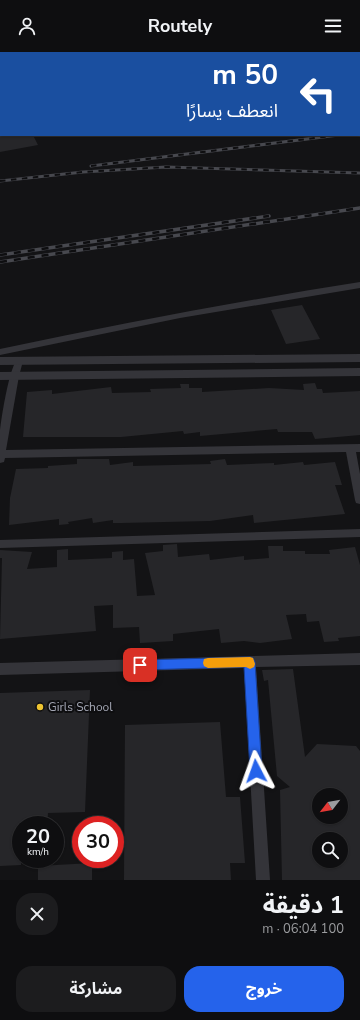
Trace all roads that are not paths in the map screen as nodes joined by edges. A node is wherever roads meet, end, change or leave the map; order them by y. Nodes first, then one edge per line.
1 (360, 284) edge
2 (0, 352) edge
3 (360, 358) edge
4 (0, 361) edge
5 (19, 361) junction
6 (360, 372) edge
7 (0, 376) edge
8 (14, 376) junction
9 (355, 448) edge
10 (0, 456) edge
11 (360, 500) edge
12 (360, 533) edge
13 (0, 544) edge
14 (360, 659) edge
15 (250, 662) junction
16 (0, 669) edge
17 (263, 880) edge

1 - 2 street
3 - 5 street
4 - 5 street
5 - 8 street
6 - 8 street
7 - 8 street
8 - 10 street
9 - 10 street
9 - 11 street
12 - 13 street
14 - 15 street
15 - 16 street
15 - 17 street

